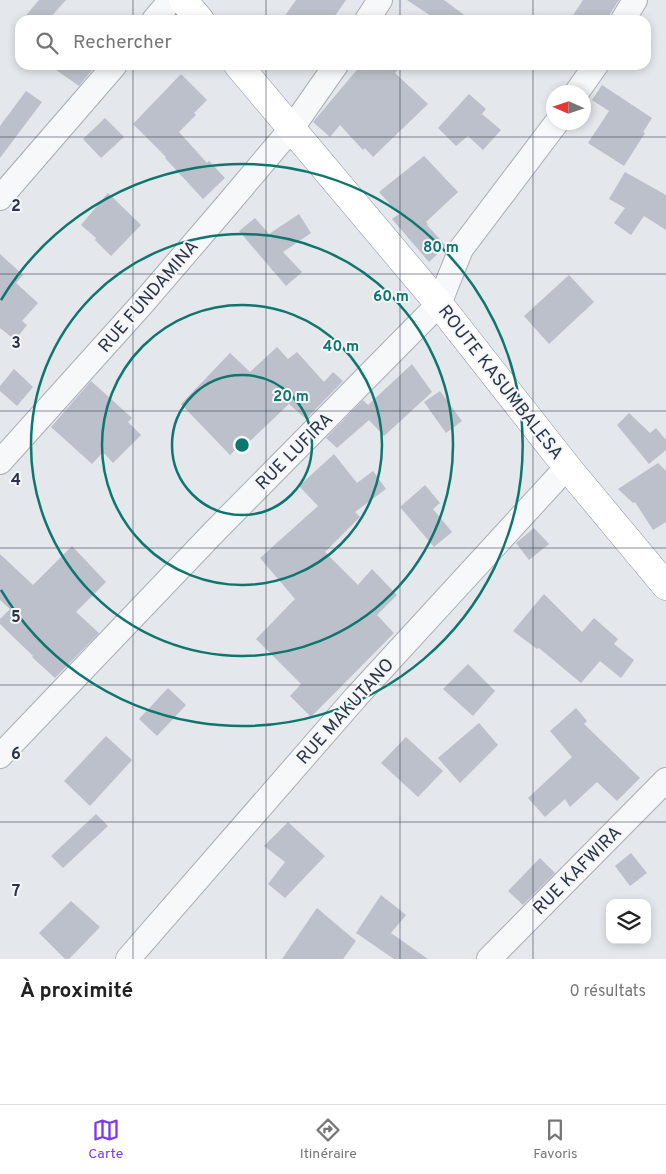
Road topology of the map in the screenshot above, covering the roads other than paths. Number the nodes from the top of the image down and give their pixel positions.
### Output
1 (171, 0) edge
2 (183, 0) edge
3 (380, 0) edge
4 (635, 0) edge
5 (158, 15) edge
6 (196, 15) edge
7 (370, 15) edge
8 (626, 15) edge
9 (111, 70) edge
10 (242, 70) edge
11 (333, 70) edge
12 (592, 70) edge
13 (582, 85) edge
14 (292, 128) junction
15 (551, 130) edge
16 (0, 198) edge
17 (439, 304) junction
18 (0, 462) edge
19 (567, 467) junction
20 (666, 586) edge
21 (0, 756) edge
22 (666, 780) edge
23 (128, 959) edge
24 (489, 959) edge

1 - 5 street
2 - 6 highway
3 - 7 street
4 - 8 street
9 - 16 street
10 - 14 highway, ROUTE KASUMBALESA
11 - 14 street
12 - 13 street
14 - 17 highway, ROUTE KASUMBALESA
14 - 18 street, RUE FUNDAMINA
15 - 17 street, RUE LUFIRA
17 - 19 highway, ROUTE KASUMBALESA
17 - 21 street, RUE LUFIRA
19 - 20 highway, ROUTE KASUMBALESA
19 - 23 street, RUE MAKUTANO
22 - 24 street, RUE KAFWIRA

